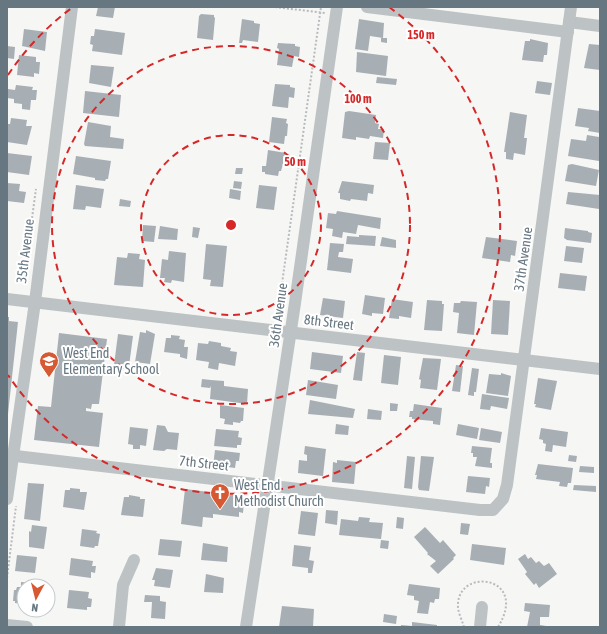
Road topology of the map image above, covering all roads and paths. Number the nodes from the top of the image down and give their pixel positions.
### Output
1 (72, 7) edge
2 (275, 7) edge
3 (322, 7) edge
4 (367, 7) edge
5 (571, 7) edge
6 (336, 11) edge
7 (320, 13) junction
8 (600, 26) edge
9 (568, 27) junction
10 (7, 299) edge
11 (35, 302) junction
12 (276, 330) junction
13 (291, 332) junction
14 (524, 360) junction
15 (600, 369) edge
16 (10, 455) edge
17 (268, 485) junction
18 (12, 499) edge
19 (493, 510) joint
20 (134, 560) dead end
21 (7, 578) edge
22 (482, 607) dead end
23 (7, 624) edge
24 (27, 627) edge
25 (119, 627) edge
26 (246, 627) edge
27 (480, 627) edge

1 - 11 street, 35th Avenue
2 - 7 path
3 - 7 path
4 - 9 street
5 - 9 street, 37th Avenue
6 - 7 path
6 - 13 street, 36th Avenue
7 - 12 path
8 - 9 street
9 - 14 street, 37th Avenue
10 - 11 street, 8th Street
11 - 12 street, 8th Street
11 - 16 street, 35th Avenue
12 - 13 street, 8th Street
13 - 14 street, 8th Street
13 - 17 street, 36th Avenue
14 - 15 street, 8th Street
14 - 19 street, 37th Avenue
16 - 17 street, 7th Street
16 - 18 street, 35th Avenue
17 - 19 street, 7th Street
17 - 26 street, 36th Avenue
18 - 21 path
20 - 25 street
22 - 27 street
23 - 24 street

